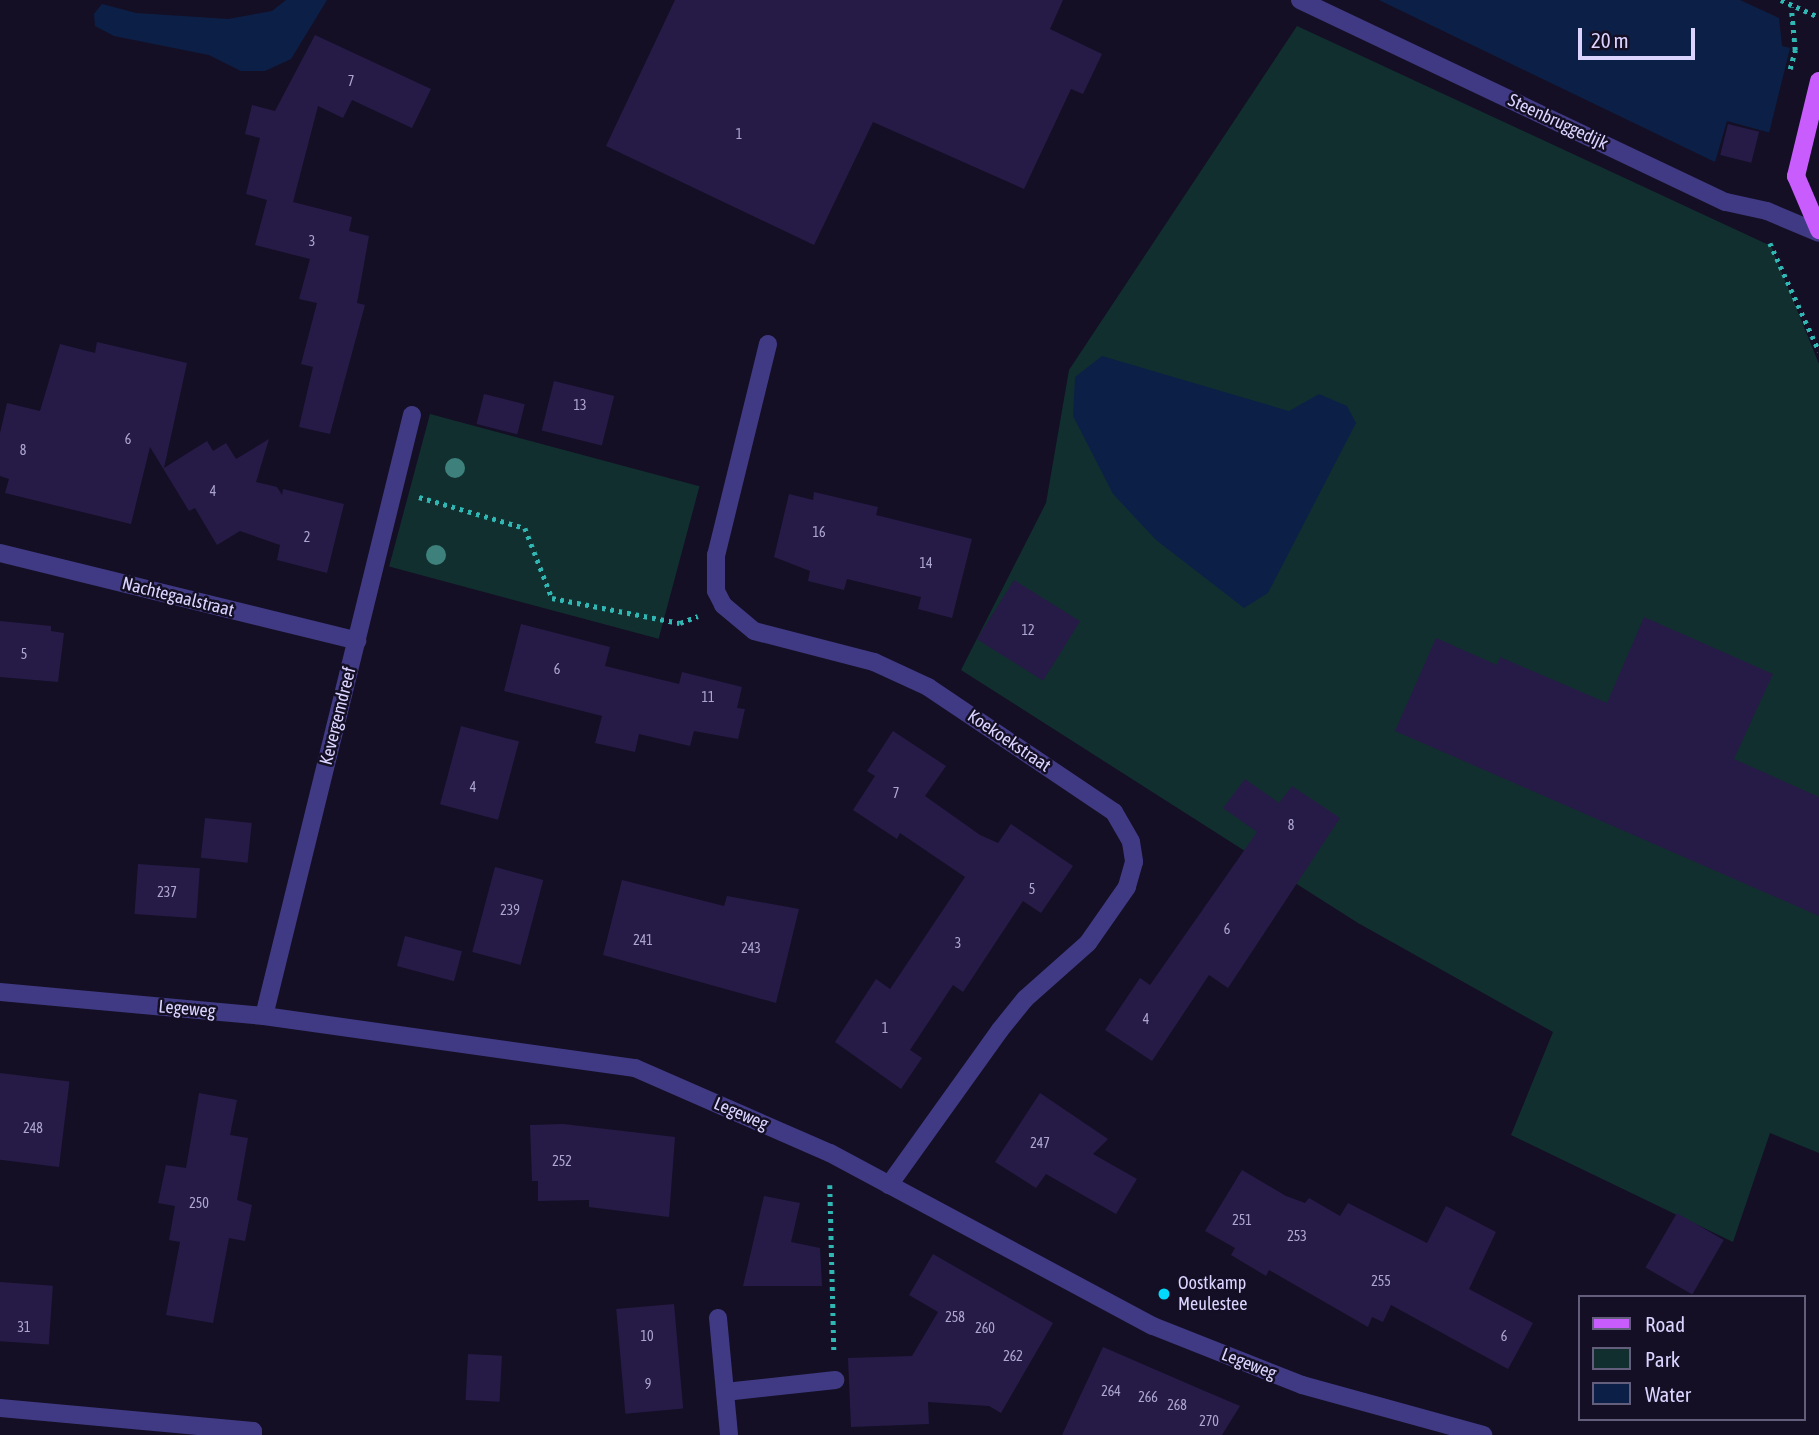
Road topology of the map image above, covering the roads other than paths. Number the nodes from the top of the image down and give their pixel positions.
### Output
1 (1300, 0) edge
2 (1819, 80) edge
3 (1819, 231) edge
4 (768, 344) dead end
5 (412, 415) dead end
6 (0, 553) edge
7 (357, 641) junction
8 (0, 992) edge
9 (264, 1016) junction
10 (890, 1185) junction
11 (718, 1318) dead end
12 (835, 1380) road end
13 (725, 1392) junction
14 (0, 1408) edge
15 (253, 1435) edge
16 (729, 1435) edge
17 (1483, 1435) edge

1 - 3 street, Steenbruggedijk
2 - 3 main road
4 - 10 street, Koekoekstraat
5 - 7 street, Kevergemdreef
6 - 7 street, Nachtegaalstraat
7 - 9 street, Kevergemdreef
8 - 9 street, Legeweg
9 - 10 street, Legeweg
10 - 17 street, Legeweg
11 - 13 street
12 - 13 street
13 - 16 street
14 - 15 street

